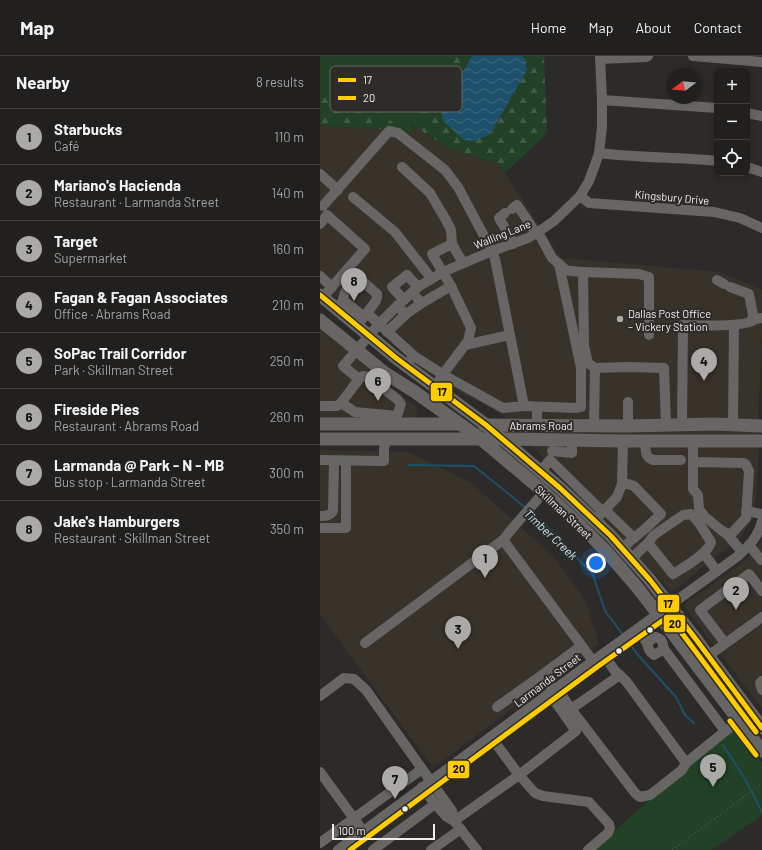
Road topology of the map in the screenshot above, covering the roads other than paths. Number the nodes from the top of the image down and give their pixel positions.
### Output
1 (648, 56) edge
2 (693, 56) edge
3 (600, 57) edge
4 (751, 58) edge
5 (762, 62) edge
6 (602, 100) junction
7 (714, 108) edge
8 (750, 114) edge
9 (762, 116) edge
10 (599, 153) junction
11 (714, 161) edge
12 (402, 167) dead end
13 (750, 168) edge
14 (762, 172) edge
15 (320, 174) edge
16 (338, 190) junction
17 (580, 196) junction
18 (353, 197) dead end
19 (323, 210) edge
20 (320, 224) edge
21 (762, 228) edge
22 (537, 233) junction
23 (452, 244) junction
24 (513, 244) junction
25 (492, 251) junction
26 (463, 263) junction
27 (559, 264) junction
28 (443, 272) junction
29 (583, 272) junction
30 (320, 276) edge
31 (431, 278) junction
32 (723, 283) dead end
33 (451, 286) junction
34 (332, 287) junction
35 (415, 289) junction
36 (321, 296) edge
37 (400, 303) junction
38 (422, 303) junction
39 (340, 305) junction
40 (406, 314) junction
41 (363, 319) junction
42 (320, 320) edge
43 (759, 321) edge
44 (379, 324) junction
45 (734, 325) junction
46 (387, 332) junction
47 (510, 335) junction
48 (649, 335) dead end
49 (369, 336) junction
50 (396, 340) junction
51 (465, 345) junction
52 (356, 350) junction
53 (388, 351) junction
54 (410, 361) junction
55 (594, 368) junction
56 (442, 374) junction
57 (381, 378) junction
58 (359, 379) junction
59 (434, 386) junction
60 (411, 389) junction
61 (397, 399) junction
62 (628, 402) dead end
63 (341, 403) junction
64 (320, 406) edge
65 (524, 406) junction
66 (537, 407) junction
67 (577, 408) junction
68 (384, 414) junction
69 (320, 424) edge
70 (419, 424) junction
71 (460, 424) junction
72 (486, 425) junction
73 (538, 425) junction
74 (576, 425) junction
75 (594, 425) junction
76 (666, 425) junction
77 (682, 425) junction
78 (732, 425) junction
79 (628, 426) junction
80 (762, 426) edge
81 (320, 439) edge
82 (386, 439) junction
83 (481, 439) junction
84 (504, 439) junction
85 (762, 440) edge
86 (626, 441) junction
87 (645, 441) junction
88 (693, 441) junction
89 (552, 450) junction
90 (320, 460) edge
91 (334, 460) junction
92 (681, 460) dead end
93 (346, 461) junction
94 (693, 462) junction
95 (540, 471) junction
96 (571, 480) junction
97 (622, 484) junction
98 (562, 490) junction
99 (541, 496) junction
100 (580, 498) junction
101 (746, 511) junction
102 (601, 514) junction
103 (661, 514) junction
104 (762, 514) edge
105 (320, 516) edge
106 (762, 521) edge
107 (670, 524) junction
108 (320, 528) edge
109 (727, 534) junction
110 (634, 538) junction
111 (504, 540) junction
112 (648, 543) junction
113 (622, 548) junction
114 (745, 549) junction
115 (704, 554) junction
116 (632, 558) junction
117 (762, 560) edge
118 (717, 571) junction
119 (762, 591) edge
120 (670, 606) junction
121 (658, 614) junction
122 (762, 617) edge
123 (638, 628) junction
124 (365, 643) dead end
125 (725, 644) junction
126 (581, 646) junction
127 (607, 651) junction
128 (708, 656) junction
129 (593, 661) junction
130 (542, 675) junction
131 (620, 675) junction
132 (762, 681) edge
133 (553, 690) junction
134 (762, 690) edge
135 (320, 696) edge
136 (497, 708) dead end
137 (571, 710) junction
138 (739, 720) junction
139 (761, 724) edge
140 (725, 731) junction
141 (491, 737) junction
142 (762, 751) edge
143 (686, 763) junction
144 (422, 768) junction
145 (320, 772) edge
146 (519, 775) junction
147 (426, 784) junction
148 (435, 804) junction
149 (354, 819) junction
150 (458, 825) junction
151 (363, 831) junction
152 (320, 843) edge
153 (341, 849) edge
154 (373, 850) edge
155 (431, 850) edge
156 (477, 850) edge
157 (588, 850) edge

1 - 3 street
2 - 4 street
3 - 6 street, Walling Lane
4 - 5 street
6 - 7 street
6 - 10 street, Walling Lane
8 - 9 street
10 - 11 street
10 - 17 street, Walling Lane
12 - 23 street
13 - 14 street
15 - 16 street
16 - 19 street
16 - 25 street
17 - 21 street, Kingsbury Drive
17 - 22 street, Walling Lane
18 - 31 street
19 - 20 street
19 - 34 street
22 - 24 street, Walling Lane
22 - 24 street
22 - 27 street
23 - 26 street
23 - 28 street
24 - 25 street, Walling Lane
25 - 26 street, Walling Lane
25 - 47 street
26 - 28 street, Walling Lane
27 - 29 street
27 - 67 street
28 - 31 street, Walling Lane
28 - 33 street
29 - 48 street
29 - 55 street
30 - 34 street
31 - 35 street, Walling Lane
32 - 43 street
33 - 38 street
33 - 51 street
34 - 36 street
35 - 37 street, Walling Lane
35 - 37 street
35 - 38 street
36 - 39 main road, Skillman Street
37 - 40 street
37 - 44 street, Walling Lane
38 - 40 street
39 - 41 main road, Skillman Street
39 - 41 street
40 - 46 street
41 - 44 street
41 - 49 main road, Skillman Street
42 - 52 main road, Skillman Street
43 - 45 street
44 - 46 street
44 - 49 street, Walling Lane
45 - 77 street
45 - 78 street
46 - 50 street
47 - 51 street
47 - 65 street
49 - 52 street, Walling Lane
49 - 53 main road, Skillman Street
50 - 53 street
50 - 54 street
51 - 56 street
52 - 57 main road, Skillman Street
52 - 58 street, Walling Lane
53 - 54 main road, Skillman Street
54 - 56 street
54 - 59 main road, Skillman Street
55 - 75 street
55 - 76 street
56 - 59 street
56 - 65 street
57 - 58 street
57 - 60 main road, Skillman Street
57 - 61 street
58 - 63 street
59 - 72 main road, Skillman Street
60 - 61 street
60 - 70 main road
60 - 71 main road, Skillman Street
61 - 68 street
62 - 79 street
63 - 64 street
63 - 68 street
65 - 66 street
66 - 67 street
66 - 73 street
67 - 74 street
68 - 69 main road, Abrams Road
68 - 70 main road, Abrams Road
70 - 71 main road, Abrams Road
71 - 72 main road, Abrams Road
71 - 83 main road, Skillman Street
72 - 73 main road, Abrams Road
72 - 84 main road, Skillman Street
73 - 74 main road, Abrams Road
74 - 75 main road, Abrams Road
75 - 79 main road, Abrams Road
76 - 77 main road, Abrams Road
76 - 79 main road, Abrams Road
77 - 78 main road, Abrams Road
78 - 80 main road, Abrams Road
79 - 86 main road
81 - 82 main road, Abrams Road
82 - 83 main road, Abrams Road
82 - 93 street
83 - 84 main road, Abrams Road
83 - 99 main road, Skillman Street
84 - 89 main road, Abrams Road
84 - 95 main road, Skillman Street
85 - 88 main road, Abrams Road
86 - 87 main road, Abrams Road
86 - 89 main road, Abrams Road
86 - 97 street
87 - 88 main road, Abrams Road
87 - 92 street
88 - 94 street
89 - 95 street
89 - 96 street
90 - 91 street
91 - 93 street
91 - 105 street
93 - 108 street
94 - 101 street
94 - 109 street
95 - 98 main road, Skillman Street
96 - 98 street
96 - 100 street
97 - 102 street
97 - 103 street
98 - 100 main road, Skillman Street
99 - 111 street
99 - 121 main road, Skillman Street
100 - 102 main road, Skillman Street
101 - 104 street
101 - 109 street
102 - 110 street
102 - 113 main road, Skillman Street
103 - 107 street
103 - 110 street
106 - 114 street, Larmanda Street
107 - 112 street
107 - 115 street
109 - 114 street
110 - 113 street
111 - 124 street
111 - 126 street
112 - 115 street
112 - 116 street
113 - 116 main road, Skillman Street
114 - 117 street
114 - 118 street, Larmanda Street
115 - 118 street
116 - 120 main road, Skillman Street
118 - 120 street, Larmanda Street
119 - 125 street
120 - 121 street, Larmanda Street
120 - 128 main road, Skillman Street
121 - 123 street, Larmanda Street
121 - 138 main road, Skillman Street
122 - 125 street
123 - 127 street, Larmanda Street
123 - 140 street
125 - 128 street
126 - 129 street
126 - 130 street
127 - 129 street, Larmanda Street
127 - 131 street
128 - 139 main road, Skillman Street
129 - 133 street, Larmanda Street
130 - 133 street
130 - 136 street
131 - 137 street
131 - 143 street
132 - 134 street
133 - 137 street
133 - 141 street, Larmanda Street
133 - 146 street
135 - 144 street
137 - 143 street
138 - 140 street
138 - 142 main road, Skillman Street
140 - 143 street
141 - 146 street
141 - 147 street, Larmanda Street
144 - 147 street
144 - 149 street
145 - 149 street
146 - 150 street
146 - 157 street
147 - 148 street
147 - 150 street
147 - 151 street, Larmanda Street
148 - 150 street
148 - 154 street
149 - 151 street
149 - 152 street
150 - 155 street
150 - 156 street
151 - 153 street, Larmanda Street

